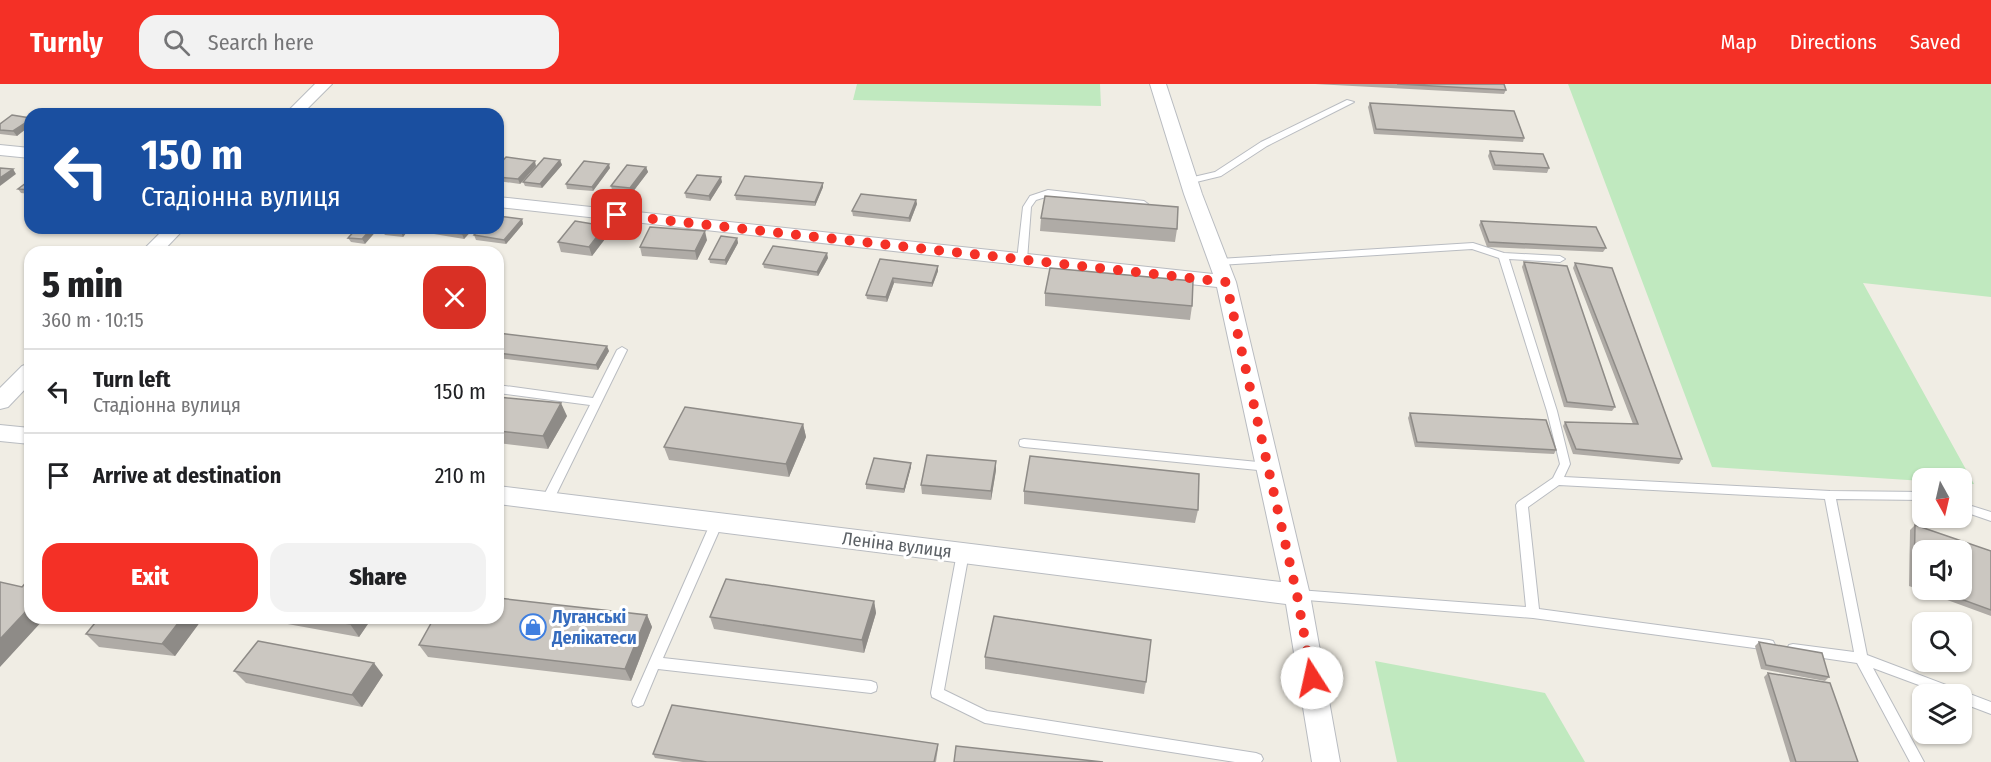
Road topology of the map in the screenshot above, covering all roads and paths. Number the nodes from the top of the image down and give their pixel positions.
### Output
1 (324, 84) edge
2 (1158, 84) edge
3 (1350, 102) dead end
4 (299, 108) edge
5 (0, 150) edge
6 (24, 152) edge
7 (1188, 181) junction
8 (504, 203) edge
9 (1144, 204) edge
10 (170, 234) edge
11 (158, 246) edge
12 (1503, 256) junction
13 (1560, 259) dead end
14 (1022, 260) junction
15 (1223, 272) junction
16 (622, 350) dead end
17 (24, 377) edge
18 (504, 390) edge
19 (0, 401) edge
20 (596, 402) junction
21 (0, 433) edge
22 (24, 435) edge
23 (1024, 443) dead end
24 (1268, 467) junction
25 (1557, 481) junction
26 (1830, 495) junction
27 (504, 496) edge
28 (1912, 496) edge
29 (546, 501) junction
30 (1972, 510) edge
31 (1991, 517) edge
32 (717, 522) junction
33 (963, 553) junction
34 (1297, 595) junction
35 (1533, 613) junction
36 (1861, 658) junction
37 (655, 663) junction
38 (1930, 684) edge
39 (871, 687) dead end
40 (1972, 700) edge
41 (638, 701) dead end
42 (1991, 708) edge
43 (1256, 759) dead end
44 (1326, 762) edge
45 (1917, 762) edge

1 - 4 street
2 - 7 street
3 - 7 lane
5 - 6 street
7 - 15 street
8 - 14 street
9 - 14 lane
10 - 11 street
12 - 13 lane
12 - 15 lane
12 - 25 lane
14 - 15 street
15 - 24 street
16 - 20 lane
17 - 19 street
18 - 20 lane
20 - 29 lane
21 - 22 street
23 - 24 lane
24 - 34 street
25 - 26 lane
25 - 35 lane
26 - 28 lane
26 - 36 lane
27 - 29 street, Леніна вулиця
29 - 32 street, Леніна вулиця
30 - 31 lane
32 - 33 street, Леніна вулиця
32 - 37 lane
33 - 34 street, Леніна вулиця
33 - 43 lane
34 - 35 lane
34 - 44 street
35 - 36 lane
36 - 38 lane
36 - 45 lane
37 - 39 lane
37 - 41 lane
40 - 42 lane

